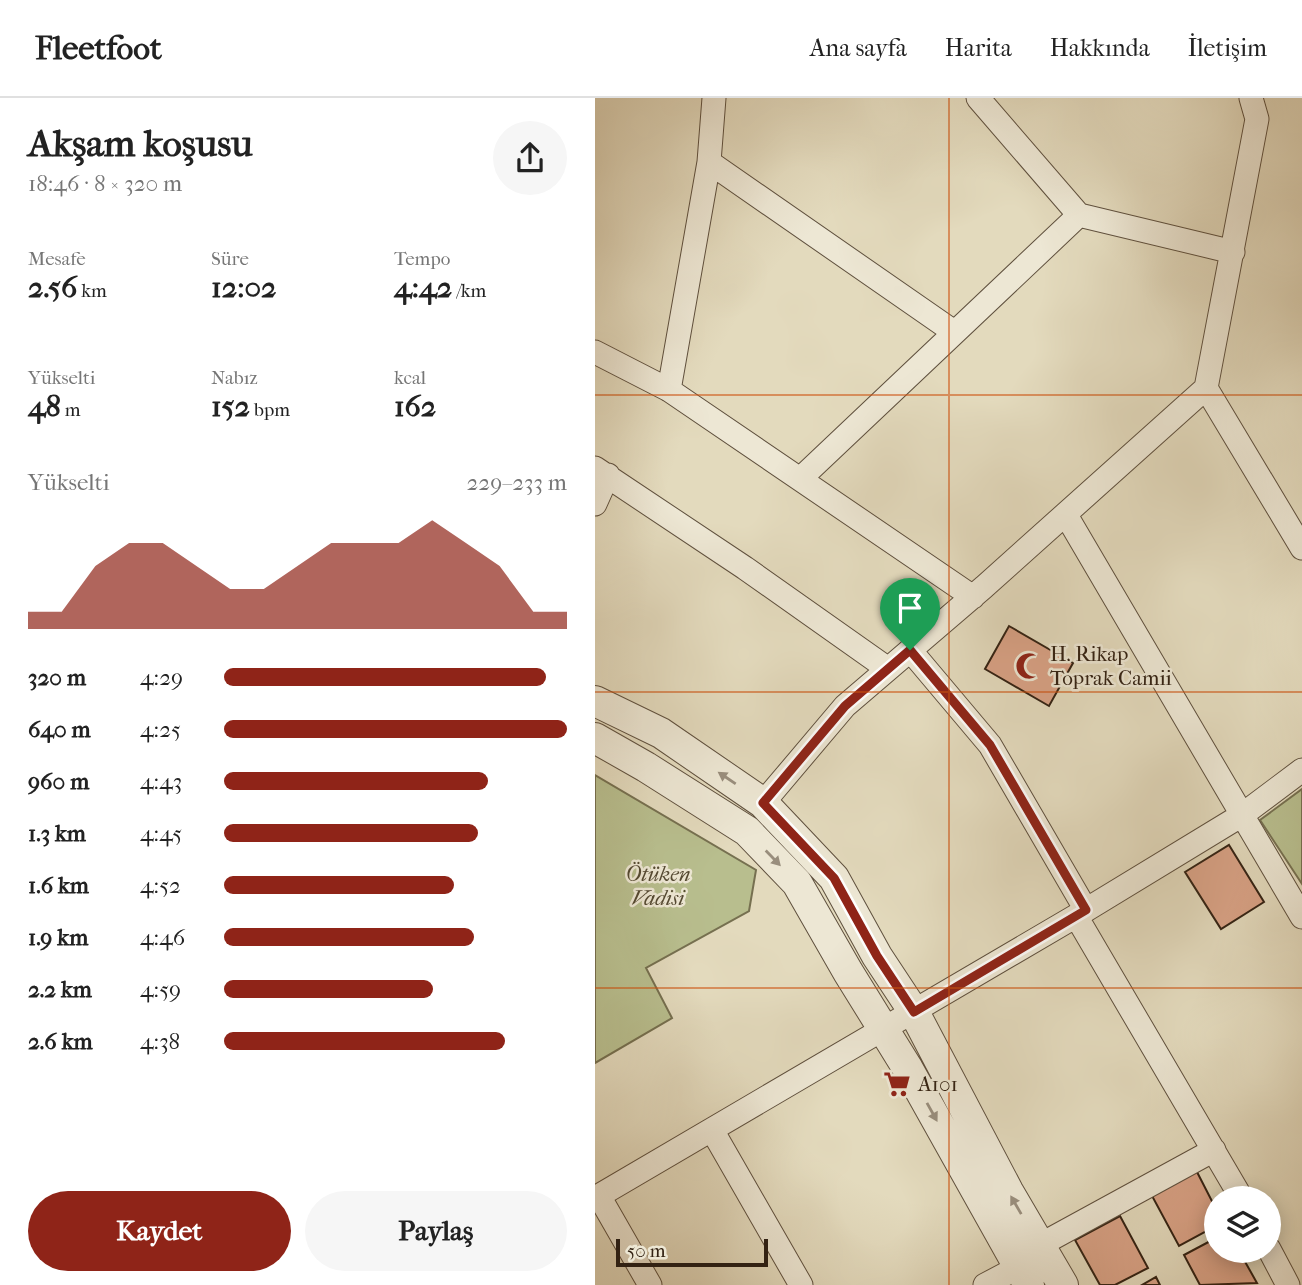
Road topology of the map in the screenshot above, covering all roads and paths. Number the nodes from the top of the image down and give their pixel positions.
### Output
1 (714, 98) edge
2 (978, 98) edge
3 (1251, 98) edge
4 (709, 162) junction
5 (1079, 215) junction
6 (1233, 252) junction
7 (954, 332) junction
8 (595, 352) edge
9 (1206, 388) junction
10 (669, 390) junction
11 (602, 472) edge
12 (800, 479) junction
13 (595, 504) edge
14 (1066, 515) junction
15 (1302, 548) edge
16 (973, 597) junction
17 (910, 650) junction
18 (888, 669) junction
19 (595, 701) edge
20 (595, 738) edge
21 (1302, 770) edge
22 (763, 803) junction
23 (1242, 815) junction
24 (1081, 913) junction
25 (1302, 917) edge
26 (914, 1012) junction
27 (884, 1031) junction
28 (712, 1130) junction
29 (1214, 1150) junction
30 (1235, 1186) edge
31 (597, 1197) edge
32 (1040, 1245) junction
33 (1276, 1263) edge
34 (1024, 1276) edge
35 (650, 1285) edge
36 (801, 1285) edge
37 (985, 1285) edge
38 (1063, 1285) edge
39 (1288, 1285) edge

1 - 4 street
2 - 5 street
3 - 6 street
4 - 7 street
4 - 10 street
5 - 6 street
5 - 7 street
6 - 9 street
7 - 12 street
8 - 10 street
9 - 14 street
9 - 15 street
10 - 12 street
11 - 13 street
11 - 18 street
12 - 16 street
14 - 16 street
14 - 23 street
16 - 17 street
17 - 18 street
17 - 24 street
18 - 22 street
22 -> 19 street
20 -> 27 street
21 - 23 street
22 - 26 street
23 - 24 street
23 - 25 street
24 - 26 street
24 - 29 street
26 - 27 street
32 -> 26 street
27 - 28 street
27 -> 34 street
28 - 31 street
28 - 36 street
29 - 30 street
29 - 32 street
31 - 35 street
32 - 38 street
33 - 39 street
34 - 37 street

